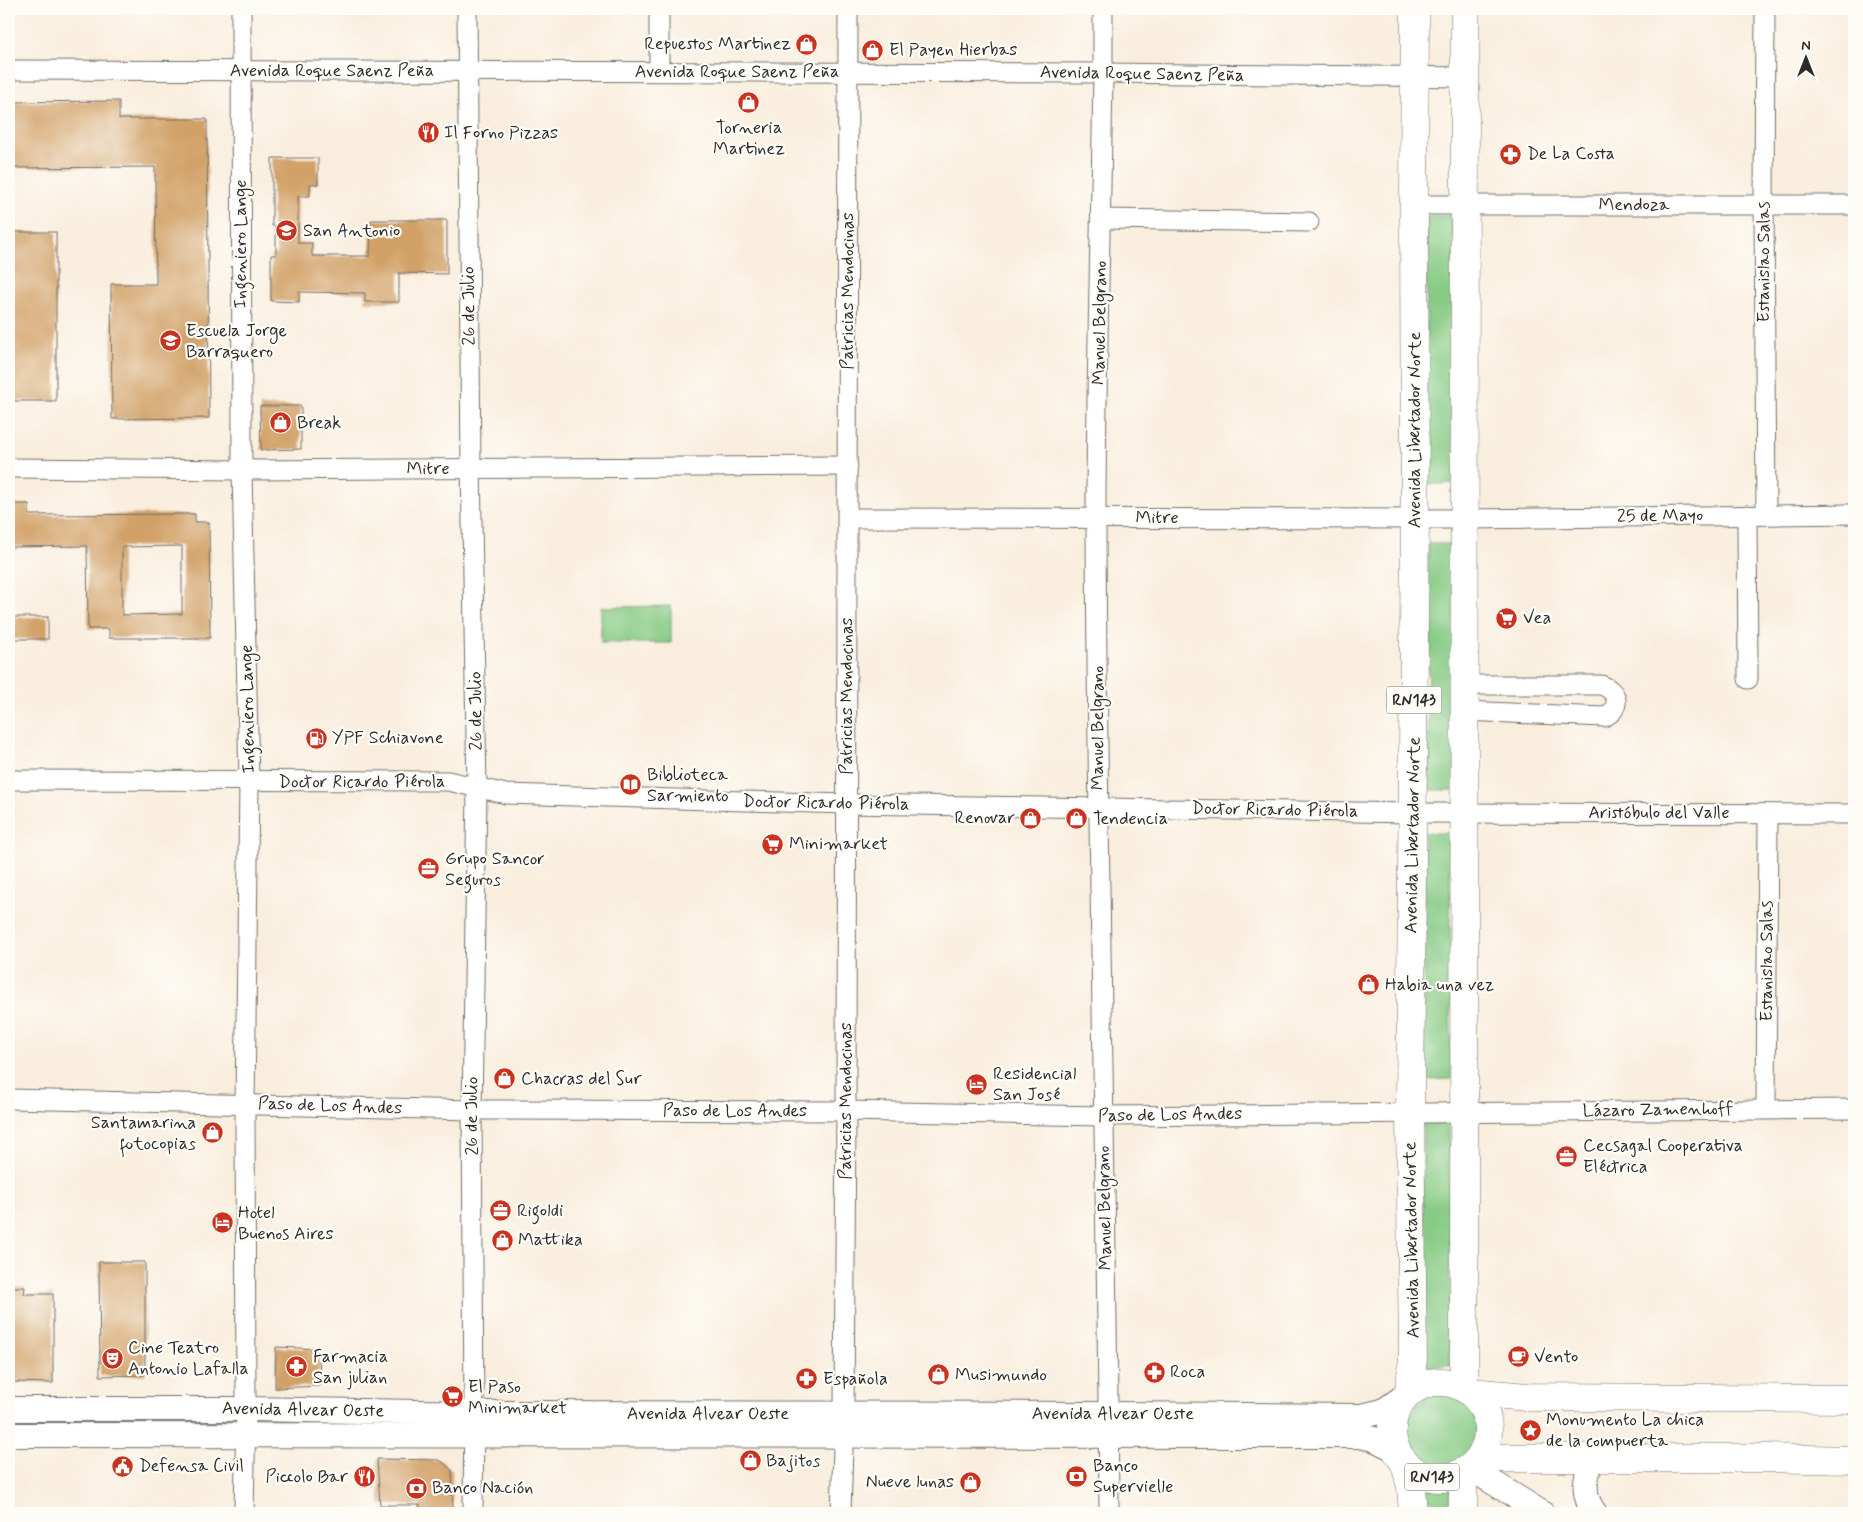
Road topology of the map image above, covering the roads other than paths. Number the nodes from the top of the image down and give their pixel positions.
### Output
1 (240, 9) edge
2 (468, 9) edge
3 (659, 9) edge
4 (848, 9) edge
5 (1103, 9) edge
6 (1415, 9) edge
7 (1465, 9) edge
8 (1765, 9) edge
9 (9, 70) edge
10 (240, 71) junction
11 (467, 71) junction
12 (659, 71) junction
13 (848, 72) junction
14 (1103, 73) junction
15 (1414, 77) junction
16 (1466, 77) junction
17 (1764, 204) junction
18 (1854, 204) edge
19 (1414, 205) junction
20 (1465, 206) junction
21 (1101, 219) junction
22 (1309, 222) dead end
23 (848, 466) junction
24 (9, 468) edge
25 (471, 468) junction
26 (242, 470) junction
27 (1854, 514) edge
28 (1747, 515) junction
29 (1766, 515) junction
30 (848, 518) junction
31 (1096, 518) junction
32 (1415, 518) junction
33 (1466, 519) junction
34 (1748, 679) dead end
35 (1465, 685) junction
36 (1465, 711) junction
37 (9, 780) edge
38 (250, 782) junction
39 (477, 789) junction
40 (846, 804) junction
41 (1098, 807) junction
42 (1464, 812) junction
43 (1414, 813) junction
44 (1768, 814) junction
45 (1854, 814) edge
46 (9, 1099) edge
47 (245, 1104) junction
48 (1766, 1109) junction
49 (1854, 1109) edge
50 (472, 1110) junction
51 (846, 1111) junction
52 (1410, 1112) junction
53 (1462, 1112) junction
54 (1104, 1116) junction
55 (1467, 1390) junction
56 (1406, 1395) junction
57 (1854, 1398) edge
58 (9, 1409) edge
59 (246, 1409) junction
60 (474, 1424) junction
61 (843, 1425) junction
62 (1108, 1425) junction
63 (245, 1434) junction
64 (9, 1435) edge
65 (1401, 1456) junction
66 (1592, 1458) junction
67 (1854, 1460) edge
68 (1471, 1466) junction
69 (244, 1513) edge
70 (473, 1513) edge
71 (841, 1513) edge
72 (1109, 1513) edge
73 (1413, 1513) edge
74 (1463, 1513) edge
75 (1542, 1513) edge
76 (1595, 1513) edge

1 - 10 street, Ingeniero Lange
2 - 11 street, 26 de Julio
3 - 12 street
4 - 13 street, Patricias Mendocinas
5 - 14 street, Manuel Belgrano
6 - 15 highway, Avenida Libertador Norte / RN143
7 - 16 highway, RN143
8 - 17 street, Estanislao Salas
9 - 10 street, Avenida Roque Saenz Peña
10 - 11 street, Avenida Roque Saenz Peña
10 - 26 street, Ingeniero Lange
11 - 12 street, Avenida Roque Saenz Peña
11 - 25 street, 26 de Julio
12 - 13 street, Avenida Roque Saenz Peña
13 - 14 street, Avenida Roque Saenz Peña
13 - 23 street, Patricias Mendocinas
14 - 15 street, Avenida Roque Saenz Peña
14 - 21 street, Manuel Belgrano
15 - 16 street, Avenida Roque Saenz Peña
15 - 19 highway, Avenida Libertador Norte / RN143
16 - 20 highway, RN143
17 - 18 street, Mendoza
17 - 20 street, Mendoza
17 - 29 street, Estanislao Salas
19 - 20 street, Mendoza
19 - 32 highway, Avenida Libertador Norte / RN143
20 - 33 highway, RN143
21 - 22 street
21 - 31 street, Manuel Belgrano
23 - 25 street, Mitre
23 - 30 street, Patricias Mendocinas
24 - 26 street, Mitre
25 - 26 street, Mitre
25 - 39 street, 26 de Julio
26 - 38 street, Ingeniero Lange
27 - 29 street, 25 de Mayo
28 - 29 street, 25 de Mayo
28 - 33 street, 25 de Mayo
28 - 34 street
30 - 31 street, Mitre
30 - 40 street, Patricias Mendocinas
31 - 32 street, Mitre
31 - 41 street, Manuel Belgrano
32 - 33 street, Mitre
32 - 43 highway, Avenida Libertador Norte / RN143
33 - 35 highway, RN143
35 - 36 highway, RN143
35 - 36 street
36 - 42 highway, RN143
37 - 38 street, Doctor Ricardo Piérola
38 - 39 street, Doctor Ricardo Piérola
38 - 47 street, Ingeniero Lange
39 - 40 street, Doctor Ricardo Piérola
39 - 50 street, 26 de Julio
40 - 41 street, Doctor Ricardo Piérola
40 - 51 street, Patricias Mendocinas
41 - 43 street, Doctor Ricardo Piérola
41 - 54 street, Manuel Belgrano
42 - 43 street, Doctor Ricardo Piérola
42 - 44 street, Aristóbulo del Valle
42 - 53 highway, RN143
43 - 52 highway, Avenida Libertador Norte / RN143
44 - 45 street, Aristóbulo del Valle
44 - 48 street, Estanislao Salas
46 - 47 street, Paso de Los Andes
47 - 50 street, Paso de Los Andes
47 - 59 street, Ingeniero Lange
48 - 49 street, Lázaro Zamenhoff
48 - 53 street, Lázaro Zamenhoff
50 - 51 street, Paso de Los Andes
50 - 60 street, 26 de Julio
51 - 54 street, Paso de Los Andes
51 - 61 street, Patricias Mendocinas
52 - 53 street, Paso de Los Andes
52 - 54 street, Paso de Los Andes
52 - 56 highway, Avenida Libertador Norte / RN143
53 - 55 highway, RN143
54 - 62 street, Manuel Belgrano
55 - 56 highway
55 - 57 highway
55 - 68 highway, RN143
56 - 62 main road, Avenida Alvear Oeste
56 - 65 highway, RN143
58 - 59 main road, Avenida Alvear Oeste
59 - 60 main road, Avenida Alvear Oeste
59 - 63 street, Ingeniero Lange
60 - 61 main road, Avenida Alvear Oeste
60 - 63 main road, Avenida Alvear Oeste
60 - 70 street, 26 de Julio
61 - 62 main road, Avenida Alvear Oeste
61 - 71 street, Patricias Mendocinas
62 - 65 main road, Avenida Alvear Oeste
62 - 72 street, Manuel Belgrano
63 - 64 main road, Avenida Alvear Oeste
63 - 69 street, Ingeniero Lange
65 - 68 highway, RN143
65 - 73 highway, RN143
66 - 67 highway
66 - 68 highway
66 - 76 main road
68 - 74 highway, RN143
68 - 75 main road

